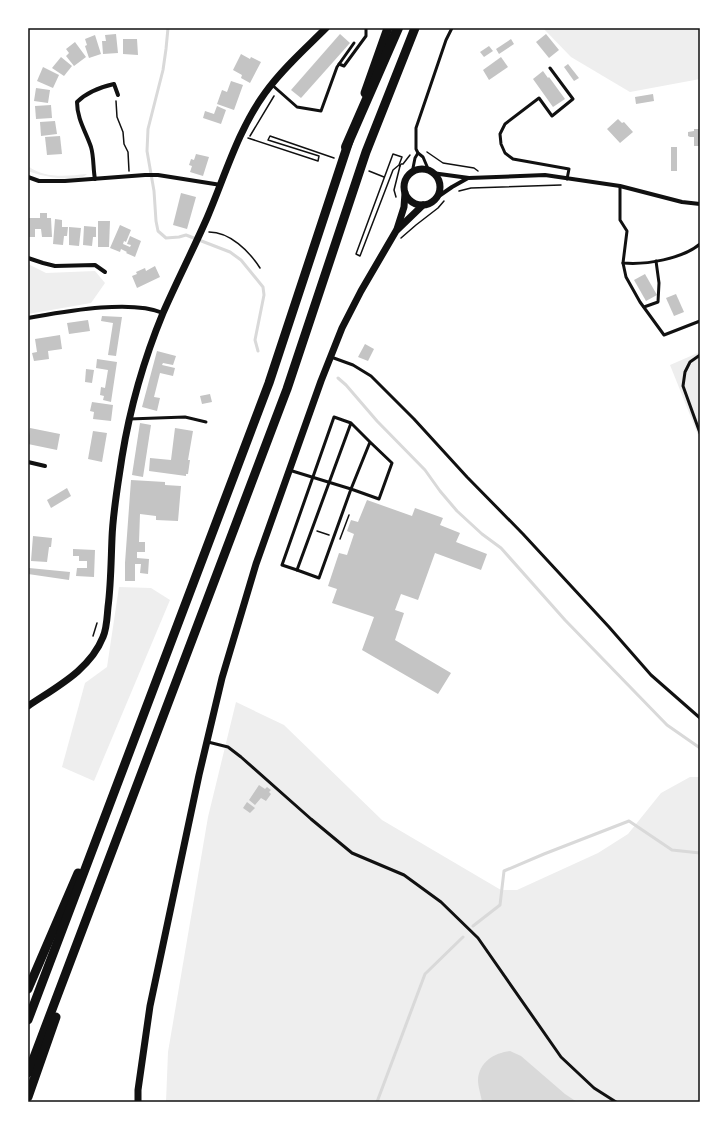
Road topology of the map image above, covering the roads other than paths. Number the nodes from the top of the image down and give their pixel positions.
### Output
1 (326, 28) edge
2 (366, 28) edge
3 (388, 28) edge
4 (398, 28) edge
5 (415, 28) edge
6 (452, 28) edge
7 (354, 42) dead end
8 (339, 64) junction
9 (550, 68) dead end
10 (272, 84) junction
11 (118, 95) road end
12 (346, 147) junction
13 (418, 153) junction
14 (431, 172) junction
15 (412, 173) junction
16 (28, 177) edge
17 (469, 178) junction
18 (95, 179) junction
19 (567, 179) junction
20 (221, 185) junction
21 (620, 186) junction
22 (405, 191) junction
23 (436, 198) junction
24 (700, 204) edge
25 (423, 205) junction
26 (395, 233) junction
27 (700, 244) edge
28 (28, 258) edge
29 (656, 261) junction
30 (624, 263) junction
31 (105, 272) dead end
32 (644, 307) junction
33 (163, 312) junction
34 (28, 318) edge
35 (700, 321) edge
36 (700, 355) edge
37 (331, 357) junction
38 (129, 419) junction
39 (206, 422) dead end
40 (351, 423) junction
41 (700, 433) edge
42 (370, 442) junction
43 (28, 462) edge
44 (45, 466) dead end
45 (289, 470) junction
46 (312, 477) junction
47 (330, 482) junction
48 (351, 489) junction
49 (297, 570) junction
50 (28, 706) edge
51 (700, 718) edge
52 (207, 742) junction
53 (102, 823) junction
54 (121, 828) junction
55 (28, 989) edge
56 (28, 1020) edge
57 (28, 1073) edge
58 (28, 1097) edge
59 (138, 1102) edge
60 (616, 1102) edge

1 - 10 street
2 - 8 lane
3 - 12 highway
4 - 12 highway
5 - 54 highway
6 - 13 lane
7 - 8 lane
8 - 10 lane
9 - 19 lane
10 - 20 street
11 - 18 street
12 - 53 highway
13 - 14 lane
13 - 15 lane
14 - 15 street
14 - 17 street
14 - 23 street
15 - 22 street
16 - 18 street
17 - 19 street
17 - 23 street
18 - 20 street
19 - 21 street
20 - 33 street
21 - 24 street
21 - 30 lane
22 - 25 street
22 - 26 street
23 - 25 street
25 - 26 street
26 - 37 street
27 - 29 lane
28 - 31 street
29 - 30 lane
29 - 32 lane
30 - 32 lane
32 - 35 lane
33 - 34 street
33 - 38 street
36 - 41 lane
37 - 45 street
37 - 51 lane
38 - 39 lane
38 - 50 street
40 - 42 lane
40 - 46 lane
40 - 47 lane
42 - 48 lane
42 - 48 lane
43 - 44 street
45 - 46 lane
45 - 52 street
46 - 47 lane
46 - 49 lane
47 - 48 lane
47 - 49 lane
48 - 49 lane
52 - 59 street
52 - 60 lane
53 - 55 highway
53 - 56 highway
54 - 57 highway
54 - 58 highway

